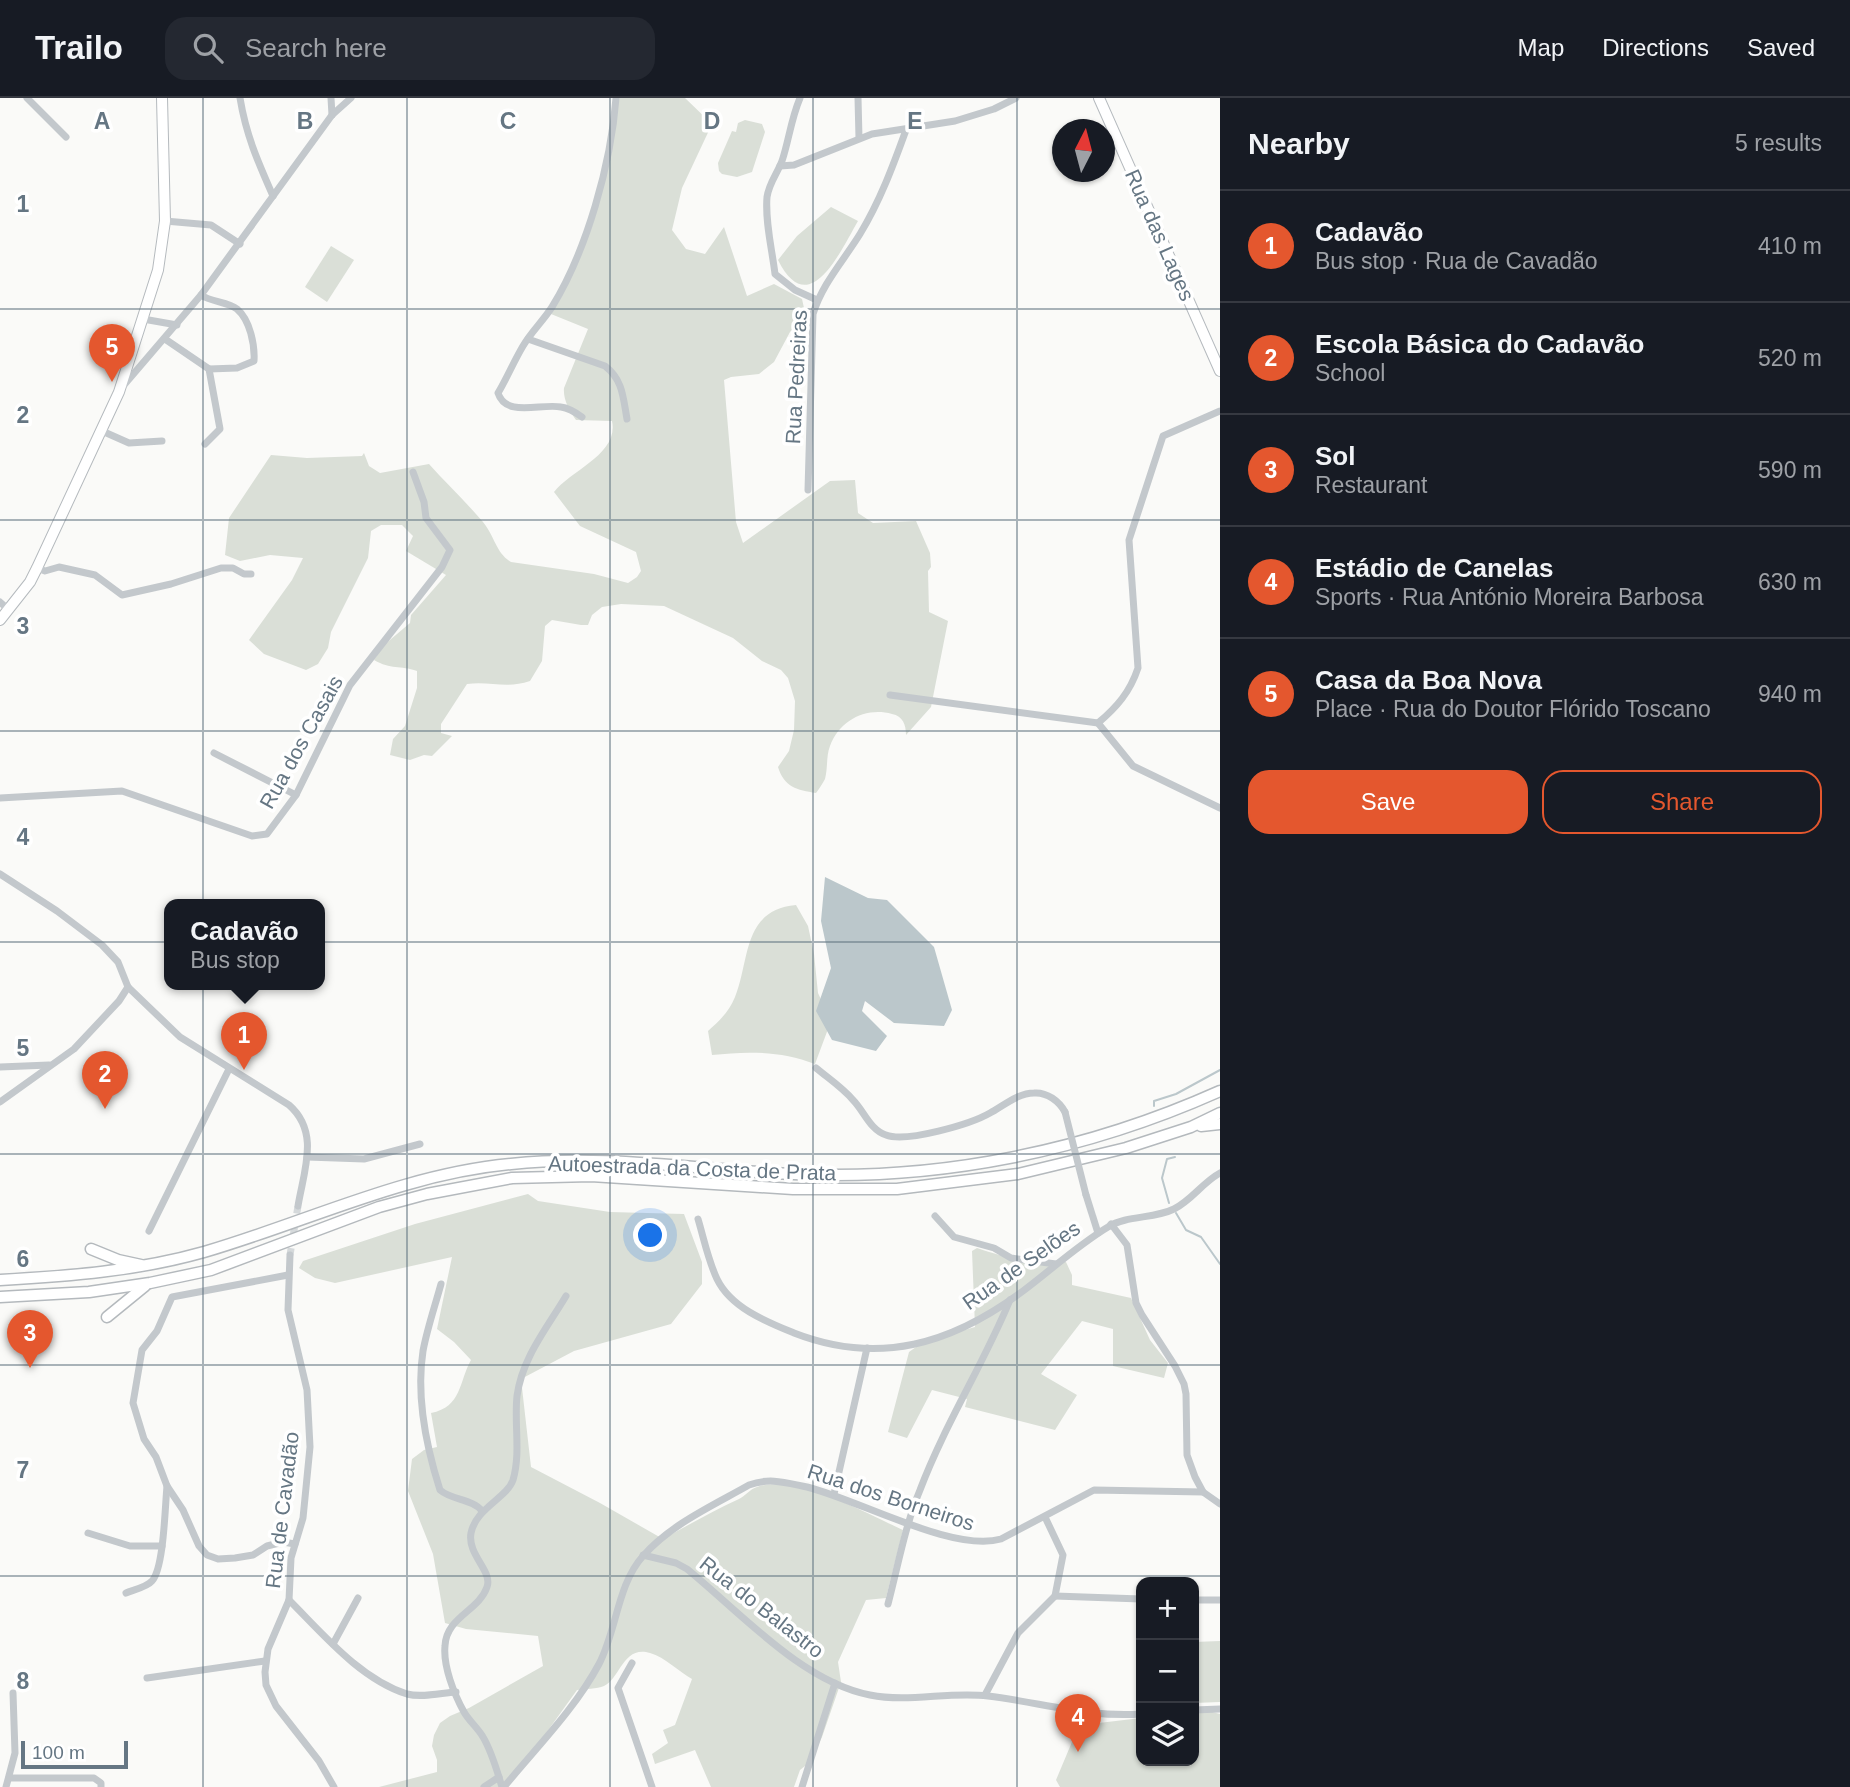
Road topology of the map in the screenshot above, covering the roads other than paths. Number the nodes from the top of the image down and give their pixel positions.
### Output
1 (27, 98) edge
2 (162, 98) edge
3 (240, 98) edge
4 (331, 98) edge
5 (351, 98) edge
6 (616, 98) edge
7 (800, 98) edge
8 (858, 98) edge
9 (1016, 98) edge
10 (1099, 98) edge
11 (332, 115) junction
12 (906, 130) junction
13 (66, 137) dead end
14 (859, 138) junction
15 (780, 166) junction
16 (273, 196) junction
17 (165, 221) junction
18 (240, 244) junction
19 (201, 295) junction
20 (817, 300) junction
21 (143, 319) junction
22 (177, 325) junction
23 (166, 339) junction
24 (528, 339) junction
25 (209, 369) junction
26 (1220, 371) edge
27 (119, 392) junction
28 (1220, 411) edge
29 (582, 417) dead end
30 (627, 419) dead end
31 (102, 430) junction
32 (162, 441) dead end
33 (205, 444) dead end
34 (413, 472) dead end
35 (808, 490) dead end
36 (37, 568) junction
37 (251, 574) dead end
38 (0, 602) edge
39 (9, 610) junction
40 (0, 620) edge
41 (890, 695) dead end
42 (1098, 723) junction
43 (215, 753) dead end
44 (296, 795) junction
45 (0, 798) edge
46 (1220, 808) edge
47 (0, 874) edge
48 (128, 987) junction
49 (49, 1065) junction
50 (0, 1067) edge
51 (816, 1068) dead end
52 (229, 1069) junction
53 (1220, 1091) edge
54 (0, 1102) edge
55 (1220, 1114) edge
56 (1220, 1124) edge
57 (1191, 1127) junction
58 (420, 1144) dead end
59 (307, 1157) junction
60 (1220, 1173) edge
61 (298, 1206) tunnel mouth
62 (935, 1216) dead end
63 (698, 1219) dead end
64 (1111, 1224) junction
65 (149, 1231) dead end
66 (1098, 1233) junction
67 (91, 1250) dead end
68 (290, 1255) tunnel mouth
69 (1056, 1264) junction
70 (147, 1266) junction
71 (288, 1275) junction
72 (0, 1280) edge
73 (150, 1283) junction
74 (441, 1284) dead end
75 (566, 1296) dead end
76 (0, 1297) edge
77 (1010, 1300) junction
78 (107, 1317) dead end
79 (867, 1349) junction
80 (167, 1486) junction
81 (1203, 1492) junction
82 (834, 1494) junction
83 (1220, 1504) edge
84 (482, 1511) junction
85 (1045, 1517) junction
86 (909, 1523) junction
87 (88, 1533) dead end
88 (295, 1544) junction
89 (162, 1546) junction
90 (643, 1555) junction
91 (126, 1592) dead end
92 (1055, 1596) junction
93 (358, 1598) dead end
94 (1136, 1598) edge
95 (289, 1600) junction
96 (1199, 1600) edge
97 (1220, 1601) edge
98 (888, 1604) dead end
99 (333, 1644) junction
100 (265, 1661) junction
101 (632, 1663) dead end
102 (147, 1678) dead end
103 (835, 1683) junction
104 (456, 1692) junction
105 (13, 1693) dead end
106 (985, 1695) junction
107 (1220, 1709) edge
108 (1199, 1710) edge
109 (1136, 1714) edge
110 (9, 1777) junction
111 (499, 1777) junction
112 (6, 1787) edge
113 (101, 1787) edge
114 (334, 1787) edge
115 (484, 1787) edge
116 (503, 1787) edge
117 (652, 1787) edge
118 (802, 1787) edge

1 - 13 street
2 - 17 main road
3 - 16 street
4 - 11 street
5 - 11 street
6 - 24 street
7 - 15 street
8 - 14 street
9 - 12 street
10 - 26 main road, Rua das Lages
11 - 16 street
12 - 14 street
12 - 20 street
14 - 15 street
15 - 20 street, Rua Pedreiras
16 - 18 street
17 - 18 street
17 - 21 main road
18 - 19 street
19 - 22 street
19 - 25 street
20 - 35 street, Rua Pedreiras
21 - 22 street
21 - 27 main road
22 - 23 street
23 - 25 street
23 - 27 street
24 - 29 street
24 - 30 street
25 - 33 street
27 - 31 main road
28 - 42 street
31 - 32 street
31 - 36 main road
34 - 44 street, Rua dos Casais
36 - 37 street
36 - 39 main road
38 - 39 street
39 - 40 main road
41 - 42 street
42 - 46 street
43 - 44 street
44 - 45 street, Rua dos Casais
47 - 48 street
48 - 49 street
48 - 52 street
49 - 50 street
49 - 54 street
51 - 66 street, bridge
52 - 59 street
52 - 65 street
53 - 70 highway, Autoestrada da Costa de Prata
55 - 57 highway, Autoestrada da Costa de Prata
56 - 57 highway
57 - 73 highway, Autoestrada da Costa de Prata
58 - 59 street
59 - 61 street
60 - 64 street
62 - 69 street
63 - 79 street, Rua de Selões
64 - 66 street, Rua de Selões
64 - 81 street
66 - 69 street, Rua de Selões
67 - 70 highway
68 - 71 street, Rua de Cavadão
69 - 77 street, Rua de Selões
70 - 72 highway, Autoestrada da Costa de Prata
71 - 80 street
71 - 88 street, Rua de Cavadão
73 - 76 highway, Autoestrada da Costa de Prata
73 - 78 highway
74 - 84 street
75 - 84 street
77 - 79 street, Rua de Selões
77 - 86 street
79 - 82 street
80 - 88 street
80 - 89 street
81 - 83 street
81 - 85 street, Rua dos Borneiros
82 - 86 street, Rua dos Borneiros
82 - 90 street, Rua dos Borneiros
84 - 104 street
85 - 86 street, Rua dos Borneiros
85 - 92 street
86 - 98 street
87 - 89 street
88 - 95 street, Rua de Cavadão
89 - 91 street
90 - 103 street, Rua do Balastro
90 - 116 street, Rua dos Borneiros
92 - 94 street
92 - 106 street
93 - 99 street
95 - 99 street
95 - 100 street, Rua de Cavadão
96 - 97 street
99 - 104 street
100 - 102 street
100 - 114 street, Rua de Cavadão
101 - 117 street
103 - 106 street, Rua do Balastro
103 - 118 street
104 - 111 street
105 - 110 street
106 - 109 street, Rua do Balastro
107 - 108 street
110 - 112 street
110 - 113 street
111 - 115 street
111 - 116 street

